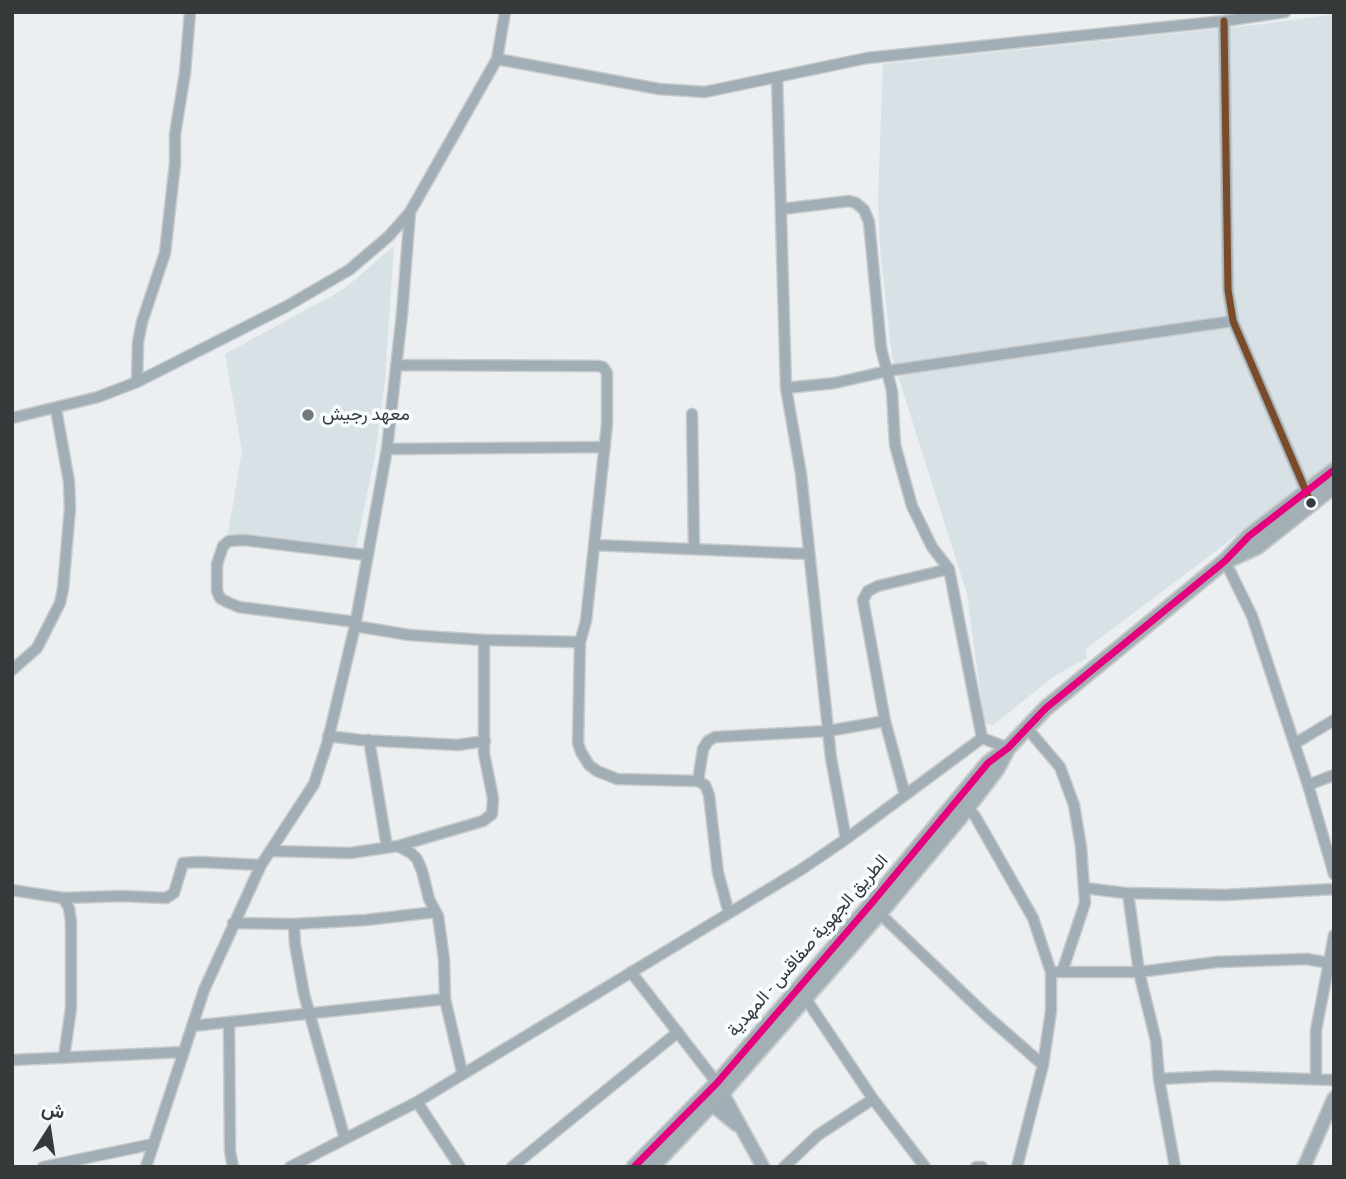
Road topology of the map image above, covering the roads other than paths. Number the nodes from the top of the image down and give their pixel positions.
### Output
1 (190, 12) edge
2 (505, 12) edge
3 (1285, 12) edge
4 (1224, 21) junction
5 (497, 59) junction
6 (777, 78) junction
7 (782, 209) junction
8 (410, 212) junction
9 (1233, 321) junction
10 (396, 365) junction
11 (887, 371) junction
12 (137, 382) junction
13 (786, 388) junction
14 (55, 409) junction
15 (692, 414) dead end
16 (12, 418) edge
17 (605, 447) junction
18 (387, 449) junction
19 (1334, 470) edge
20 (1334, 486) edge
21 (1308, 497) junction
22 (594, 545) junction
23 (694, 548) junction
24 (809, 554) junction
25 (367, 555) junction
26 (1225, 561) junction
27 (950, 569) junction
28 (355, 624) junction
29 (484, 640) junction
30 (580, 642) junction
31 (12, 670) edge
32 (1334, 720) edge
33 (885, 721) junction
34 (1027, 727) junction
35 (828, 731) junction
36 (328, 736) junction
37 (982, 738) junction
38 (369, 740) junction
39 (485, 741) junction
40 (1294, 744) junction
41 (1008, 748) junction
42 (1334, 775) edge
43 (698, 781) junction
44 (1308, 785) junction
45 (905, 795) junction
46 (963, 804) junction
47 (846, 839) junction
48 (398, 846) junction
49 (387, 847) junction
50 (270, 851) junction
51 (261, 866) junction
52 (1334, 874) edge
53 (1085, 888) junction
54 (1334, 889) edge
55 (12, 890) edge
56 (1128, 893) junction
57 (63, 898) junction
58 (875, 909) junction
59 (435, 912) junction
60 (729, 913) junction
61 (233, 923) junction
62 (294, 924) junction
63 (1334, 934) edge
64 (1329, 963) junction
65 (631, 972) junction
66 (1051, 972) junction
67 (1062, 972) junction
68 (1139, 972) junction
69 (445, 999) junction
70 (806, 999) junction
71 (310, 1014) junction
72 (229, 1022) junction
73 (192, 1026) junction
74 (678, 1032) junction
75 (183, 1052) junction
76 (64, 1057) junction
77 (12, 1060) edge
78 (1043, 1065) junction
79 (462, 1072) junction
80 (1159, 1079) junction
81 (1316, 1079) junction
82 (1334, 1080) edge
83 (720, 1087) junction
84 (1334, 1098) edge
85 (873, 1099) junction
86 (706, 1101) junction
87 (416, 1102) junction
88 (740, 1127) junction
89 (345, 1139) junction
90 (153, 1144) junction
91 (314, 1162) edge
92 (149, 1163) edge
93 (1307, 1166) edge
94 (43, 1167) edge
95 (233, 1167) edge
96 (290, 1167) edge
97 (460, 1167) edge
98 (512, 1167) edge
99 (634, 1167) edge
100 (652, 1167) edge
101 (763, 1167) edge
102 (784, 1167) edge
103 (925, 1167) edge
104 (976, 1167) edge
105 (982, 1167) edge
106 (1017, 1167) edge
107 (1175, 1167) edge

1 - 12 street
2 - 5 street
3 - 4 street
4 - 6 street
4 - 9 street
5 - 6 street
5 - 8 street
6 - 7 street
7 - 11 street
7 - 13 street
8 - 10 street
8 - 12 street
9 - 11 street
9 - 21 street
10 - 17 street
10 - 18 street
11 - 13 street
11 - 27 street
12 - 14 street
13 - 24 street
14 - 16 street
14 - 31 street
15 - 23 street
17 - 18 street
17 - 22 street
18 - 25 street
19 - 21 main road, الطريق الجهوية صفاقس - المهدية
20 - 21 main road, الطريق الجهوية صفاقس - المهدية
21 - 26 main road, الطريق الجهوية صفاقس - المهدية
22 - 23 street
22 - 30 street
23 - 24 street
24 - 35 street
25 - 28 street
25 - 28 street
26 - 34 main road, الطريق الجهوية صفاقس - المهدية
26 - 40 street
27 - 33 street
27 - 37 street
28 - 29 street
28 - 36 street
29 - 30 street
29 - 39 street
30 - 43 street
32 - 40 street
33 - 35 street
33 - 45 street
34 - 41 main road, الطريق الجهوية صفاقس - المهدية
34 - 53 street
35 - 43 street
35 - 47 street
36 - 38 street
36 - 50 street
37 - 41 street
37 - 45 street
38 - 39 street
38 - 49 street
39 - 48 street
40 - 44 street
41 - 46 main road, الطريق الجهوية صفاقس - المهدية
42 - 44 street
43 - 60 street
44 - 52 street
45 - 47 street
46 - 58 main road, الطريق الجهوية صفاقس - المهدية
46 - 66 street
47 - 60 street
48 - 49 street
48 - 59 street
49 - 50 street
50 - 51 street
51 - 57 street
51 - 61 street
53 - 56 street
53 - 67 street
54 - 56 street
55 - 57 street
56 - 68 street
57 - 76 street
58 - 70 main road, الطريق الجهوية صفاقس - المهدية
58 - 78 street
58 - 83 main road, الطريق الجهوية صفاقس - المهدية
59 - 62 street
59 - 69 street
60 - 65 street
61 - 62 street
61 - 73 street
62 - 71 street
63 - 64 street
64 - 68 street
64 - 81 street
65 - 74 street
65 - 79 street
66 - 67 street
66 - 78 street
67 - 68 street
68 - 80 street
69 - 71 street
69 - 79 street
70 - 83 main road, الطريق الجهوية صفاقس - المهدية
70 - 85 street
71 - 72 street
71 - 89 street
72 - 73 street
72 - 95 street
73 - 75 street
74 - 83 street
74 - 98 street
75 - 76 street
75 - 90 street
76 - 77 street
78 - 106 street
79 - 87 street
80 - 81 street
80 - 107 street
81 - 82 street
83 - 86 main road, الطريق الجهوية صفاقس - المهدية
83 - 88 street
84 - 93 street
85 - 102 street
85 - 103 street
86 - 88 street
86 - 99 main road, الطريق الجهوية صفاقس - المهدية
86 - 100 main road, الطريق الجهوية صفاقس - المهدية
87 - 89 street
87 - 97 street
88 - 101 street
89 - 91 street
90 - 92 street
90 - 94 street
91 - 96 street
104 - 105 street

